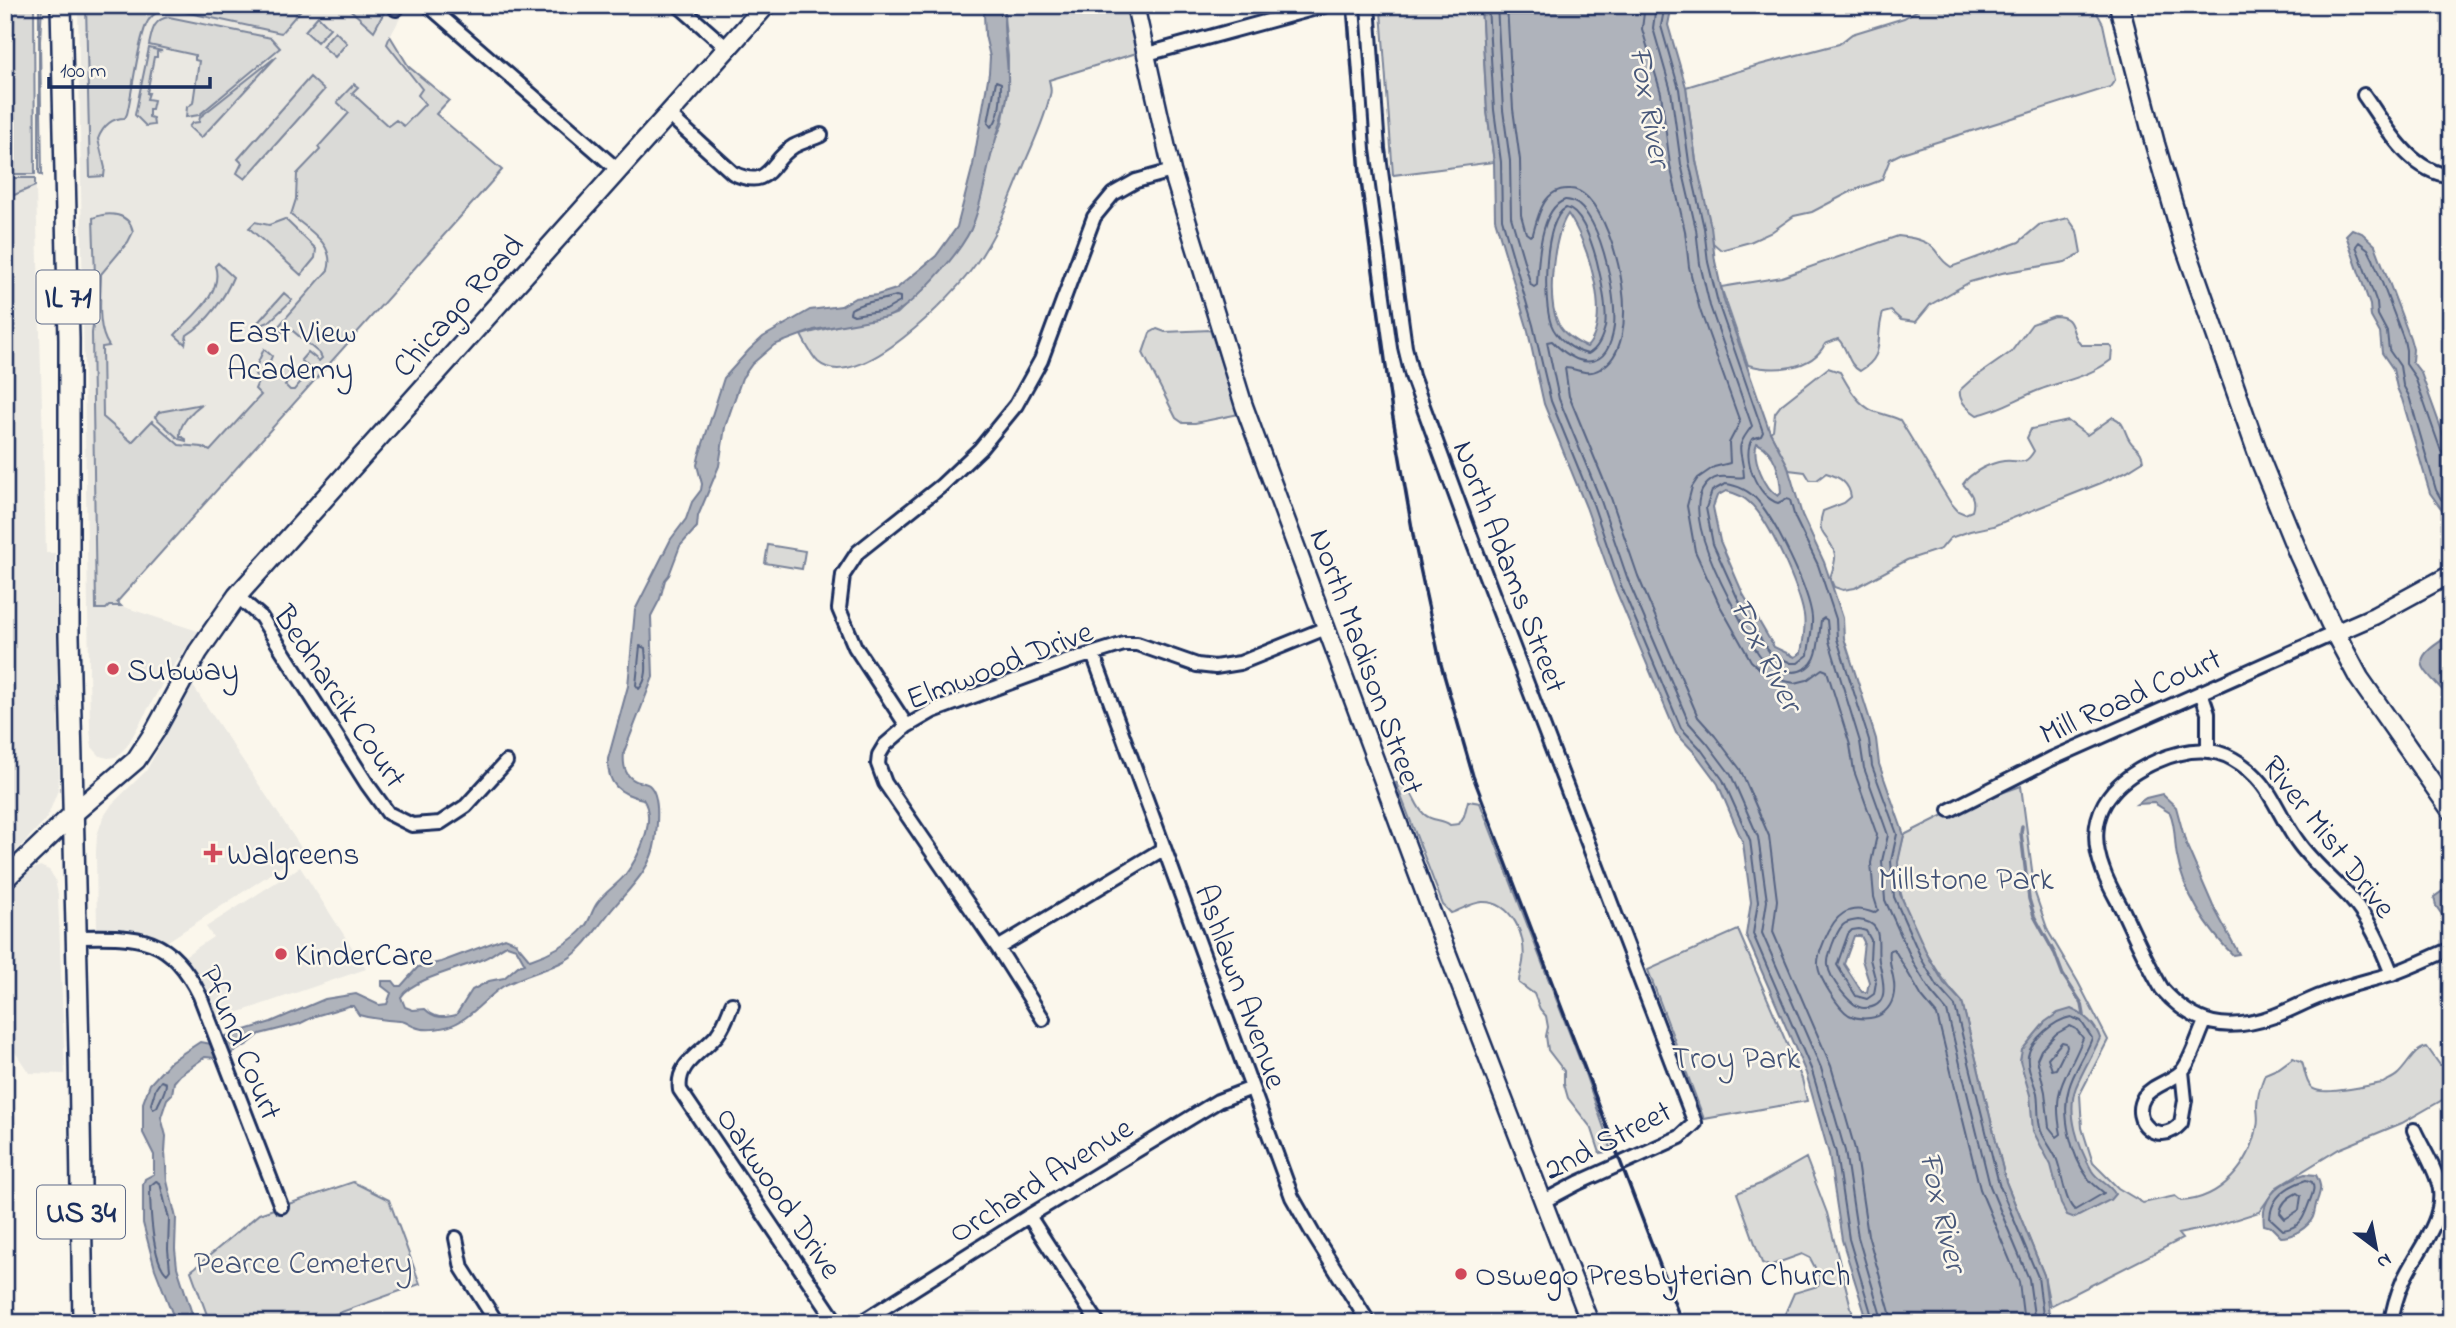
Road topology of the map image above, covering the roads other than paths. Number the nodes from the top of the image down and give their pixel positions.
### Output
1 (61, 5) edge
2 (428, 5) edge
3 (678, 5) edge
4 (766, 5) edge
5 (1135, 5) edge
6 (1327, 5) edge
7 (1368, 5) edge
8 (2119, 5) edge
9 (727, 48) junction
10 (1147, 54) junction
11 (2364, 95) dead end
12 (668, 114) junction
13 (821, 135) dead end
14 (618, 170) junction
15 (1172, 171) junction
16 (2451, 176) edge
17 (2451, 573) edge
18 (237, 596) junction
19 (1326, 628) junction
20 (2335, 634) junction
21 (1093, 654) junction
22 (2201, 692) junction
23 (907, 726) junction
24 (2208, 749) junction
25 (506, 762) dead end
26 (1950, 810) dead end
27 (2451, 810) edge
28 (74, 813) junction
29 (1163, 849) junction
30 (5, 879) edge
31 (76, 937) junction
32 (998, 948) junction
33 (2450, 948) edge
34 (2392, 974) junction
35 (732, 1004) dead end
36 (1043, 1019) dead end
37 (2205, 1022) junction
38 (2182, 1071) junction
39 (1252, 1088) junction
40 (1695, 1123) joint
41 (2414, 1130) dead end
42 (2445, 1188) edge
43 (1544, 1201) junction
44 (281, 1206) dead end
45 (1029, 1216) junction
46 (456, 1238) dead end
47 (83, 1323) edge
48 (497, 1323) edge
49 (836, 1323) edge
50 (860, 1323) edge
51 (1098, 1323) edge
52 (1369, 1323) edge
53 (1590, 1323) edge
54 (2391, 1323) edge

1 - 28 main road, IL 71
2 - 14 street
3 - 9 street
4 - 9 main road, Chicago Road
5 - 10 street, North Madison Street
6 - 10 street
7 - 40 street, North Adams Street
8 - 20 main road
9 - 12 main road, Chicago Road
10 - 15 street, North Madison Street
11 - 16 street
12 - 13 street
12 - 14 main road, Chicago Road
14 - 18 main road, Chicago Road
15 - 19 street, North Madison Street
15 - 23 street
17 - 20 street
18 - 25 street, Bednarcik Court
18 - 28 main road, Chicago Road
19 - 21 street, Elmwood Drive
19 - 43 street, North Madison Street
20 - 22 street, Mill Road Court
20 - 27 main road
21 - 23 street, Elmwood Drive
21 - 29 street, Ashlawn Avenue
22 - 24 street
22 - 26 street, Mill Road Court
23 - 32 street, Elmwood Drive
24 - 34 street, River Mist Drive
24 - 37 street
28 - 30 main road, Chicago Road
28 - 31 main road, US 34
29 - 32 street
29 - 39 street, Ashlawn Avenue
31 - 44 street, Pfund Court
31 - 47 main road, US 34
32 - 36 street, Elmwood Drive
33 - 34 street
34 - 37 street
35 - 49 street, Oakwood Drive
37 - 38 street
38 - 38 street
39 - 45 street, Orchard Avenue
39 - 52 street, Ashlawn Avenue
40 - 43 street, 2nd Street
41 - 42 street
42 - 54 street
43 - 53 street, North Madison Street
45 - 50 street, Orchard Avenue
45 - 51 street
46 - 48 street

